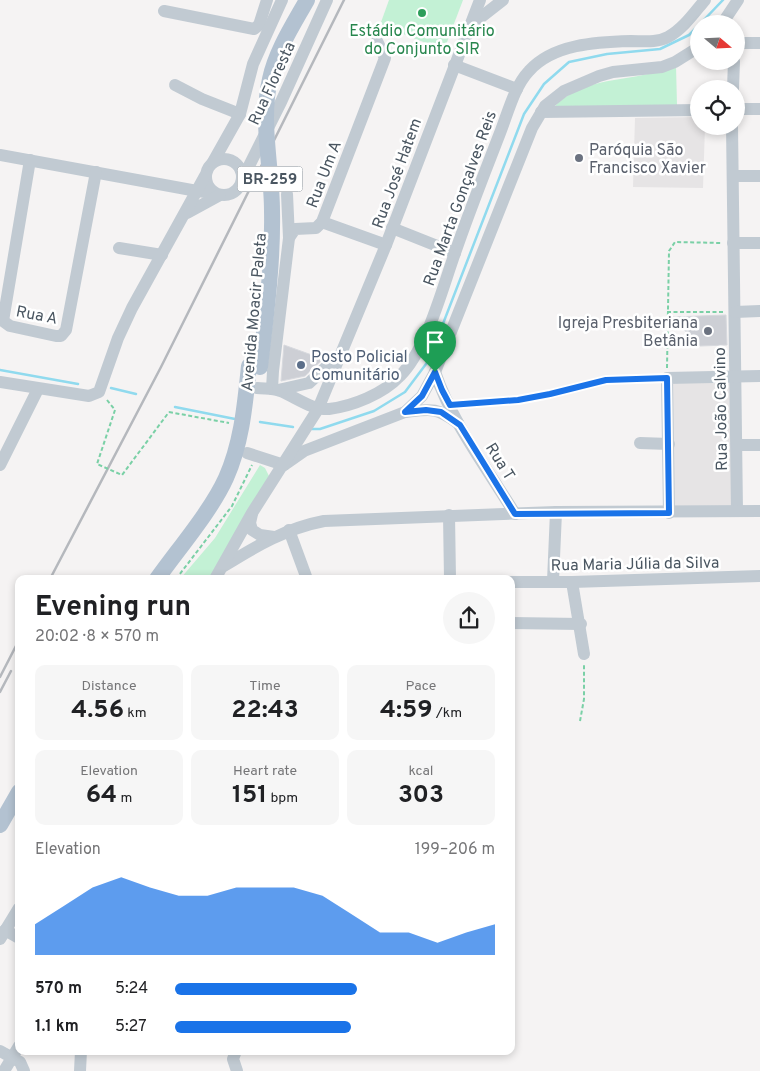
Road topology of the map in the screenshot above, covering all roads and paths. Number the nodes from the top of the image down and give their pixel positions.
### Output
1 (266, 0) edge
2 (282, 0) edge
3 (297, 0) edge
4 (307, 0) edge
5 (327, 0) edge
6 (480, 0) edge
7 (502, 0) edge
8 (705, 0) edge
9 (735, 1) edge
10 (164, 11) dead end
11 (727, 15) edge
12 (735, 15) edge
13 (471, 24) junction
14 (377, 41) dead end
15 (745, 43) edge
16 (760, 43) edge
17 (690, 53) edge
18 (454, 65) junction
19 (175, 85) dead end
20 (517, 89) junction
21 (745, 109) edge
22 (760, 109) edge
23 (690, 110) edge
24 (541, 112) junction
25 (240, 114) junction
26 (732, 135) edge
27 (0, 155) edge
28 (30, 160) junction
29 (213, 162) junction
30 (96, 172) junction
31 (205, 176) junction
32 (733, 176) junction
33 (760, 176) edge
34 (242, 180) junction
35 (197, 191) junction
36 (217, 194) junction
37 (287, 194) dead end
38 (185, 214) junction
39 (322, 222) junction
40 (392, 228) junction
41 (289, 238) junction
42 (733, 243) junction
43 (760, 243) edge
44 (386, 245) junction
45 (119, 248) dead end
46 (455, 253) junction
47 (162, 255) junction
48 (760, 311) edge
49 (666, 312) junction
50 (735, 312) junction
51 (338, 356) junction
52 (254, 366) junction
53 (435, 372) junction
54 (736, 376) junction
55 (760, 376) edge
56 (667, 378) junction
57 (0, 382) edge
58 (309, 383) junction
59 (38, 389) junction
60 (269, 389) junction
61 (99, 392) junction
62 (450, 405) junction
63 (318, 409) junction
64 (405, 412) junction
65 (460, 425) junction
66 (242, 426) junction
67 (640, 443) dead end
68 (669, 444) junction
69 (737, 445) junction
70 (760, 445) edge
71 (251, 454) junction
72 (284, 464) junction
73 (0, 465) edge
74 (737, 511) junction
75 (760, 511) edge
76 (556, 512) junction
77 (252, 513) junction
78 (669, 513) junction
79 (515, 514) junction
80 (449, 515) junction
81 (289, 530) junction
82 (274, 537) junction
83 (222, 567) junction
84 (160, 575) edge
85 (172, 575) edge
86 (179, 575) edge
87 (217, 575) edge
88 (306, 575) edge
89 (450, 575) edge
90 (760, 576) edge
91 (553, 581) junction
92 (515, 582) edge
93 (572, 582) junction
94 (515, 623) edge
95 (581, 624) junction
96 (584, 654) joint
97 (580, 721) dead end
98 (15, 799) edge
99 (0, 825) edge
100 (15, 915) edge
101 (3, 935) edge
102 (0, 1051) edge
103 (15, 1053) edge
104 (81, 1055) edge
105 (235, 1055) edge
106 (12, 1058) junction
107 (4, 1071) edge
108 (24, 1071) edge
109 (80, 1071) edge
110 (237, 1071) edge

1 - 10 street
2 - 25 street, Rua Floresta
3 - 52 main road, Avenida Moacir Paleta / BR-259
4 - 52 main road, Avenida Moacir Paleta / BR-259, bridge
5 - 34 street, Rua Floresta
6 - 13 street, Rua José Hatem
7 - 13 street
8 - 20 street, Rua Marta Gonçalves Reis
9 - 11 street
9 - 12 street
13 - 18 street, Rua José Hatem
14 - 39 street, Rua Um A
15 - 16 street
17 - 24 street
18 - 20 street
18 - 40 street, Rua José Hatem
19 - 25 street
20 - 46 street, Rua Marta Gonçalves Reis
21 - 22 street
23 - 24 street
24 - 53 street
25 - 29 street, Rua Floresta
26 - 32 street, Rua João Calvino
27 - 28 street
28 - 30 street
28 - 30 street, Rua A
29 - 31 street, Rua Floresta
29 - 34 street
30 - 35 street
31 - 35 street, Rua Floresta
31 - 36 street
32 - 33 street
32 - 42 street, Rua João Calvino
34 - 36 street, Rua Floresta
35 - 36 street
35 - 38 street, Rua Floresta
36 - 38 street, Rua Floresta
37 - 41 street
38 - 47 street, Rua Floresta
39 - 41 street, Rua Um A
39 - 44 street
40 - 44 street, Rua José Hatem
40 - 46 street
41 - 60 street
42 - 43 street
42 - 49 path
42 - 50 street, Rua João Calvino
44 - 51 street, Rua José Hatem
45 - 47 street
46 - 63 street, Rua Marta Gonçalves Reis
47 - 61 street, Rua Floresta
48 - 50 street
49 - 50 path
49 - 56 path
50 - 54 street, Rua João Calvino
51 - 58 street, Rua José Hatem
51 - 63 street, Rua José Hatem
52 - 60 main road, Avenida Moacir Paleta / BR-259
52 - 66 main road, Avenida Moacir Paleta / BR-259
53 - 62 street, Rua T
53 - 64 street
54 - 55 street
54 - 56 street
54 - 69 street, Rua João Calvino
56 - 62 path
56 - 68 street
57 - 59 street
58 - 60 street
58 - 63 street
59 - 61 street
59 - 73 street
60 - 63 street
60 - 71 main road, Avenida Moacir Paleta / BR-259
61 - 66 path, bridge
62 - 65 street, Rua T
63 - 72 street, Rua José Hatem
64 - 65 street, Rua T
64 - 72 street
65 - 79 street, Rua T
66 - 84 main road, Avenida Moacir Paleta / BR-259
67 - 68 street
68 - 78 street
69 - 70 street
69 - 74 street, Rua João Calvino
71 - 72 street
71 - 85 main road, Avenida Moacir Paleta / BR-259
71 - 86 path
72 - 77 street, Rua José Hatem
74 - 75 street
74 - 78 street
76 - 78 street
76 - 79 street
76 - 91 street
77 - 82 street
77 - 83 street, Rua José Hatem
79 - 80 street
80 - 81 street
80 - 89 street
81 - 82 street
81 - 88 street
82 - 83 street
83 - 87 street, Rua José Hatem
90 - 93 street, Rua Maria Júlia da Silva
91 - 92 street, Rua Maria Júlia da Silva
91 - 93 street, Rua Maria Júlia da Silva
93 - 95 street
94 - 95 street
95 - 96 street
96 - 97 path
98 - 99 main road
100 - 101 street
102 - 106 street
103 - 106 street
104 - 109 street
105 - 110 street
106 - 107 street
106 - 108 street

